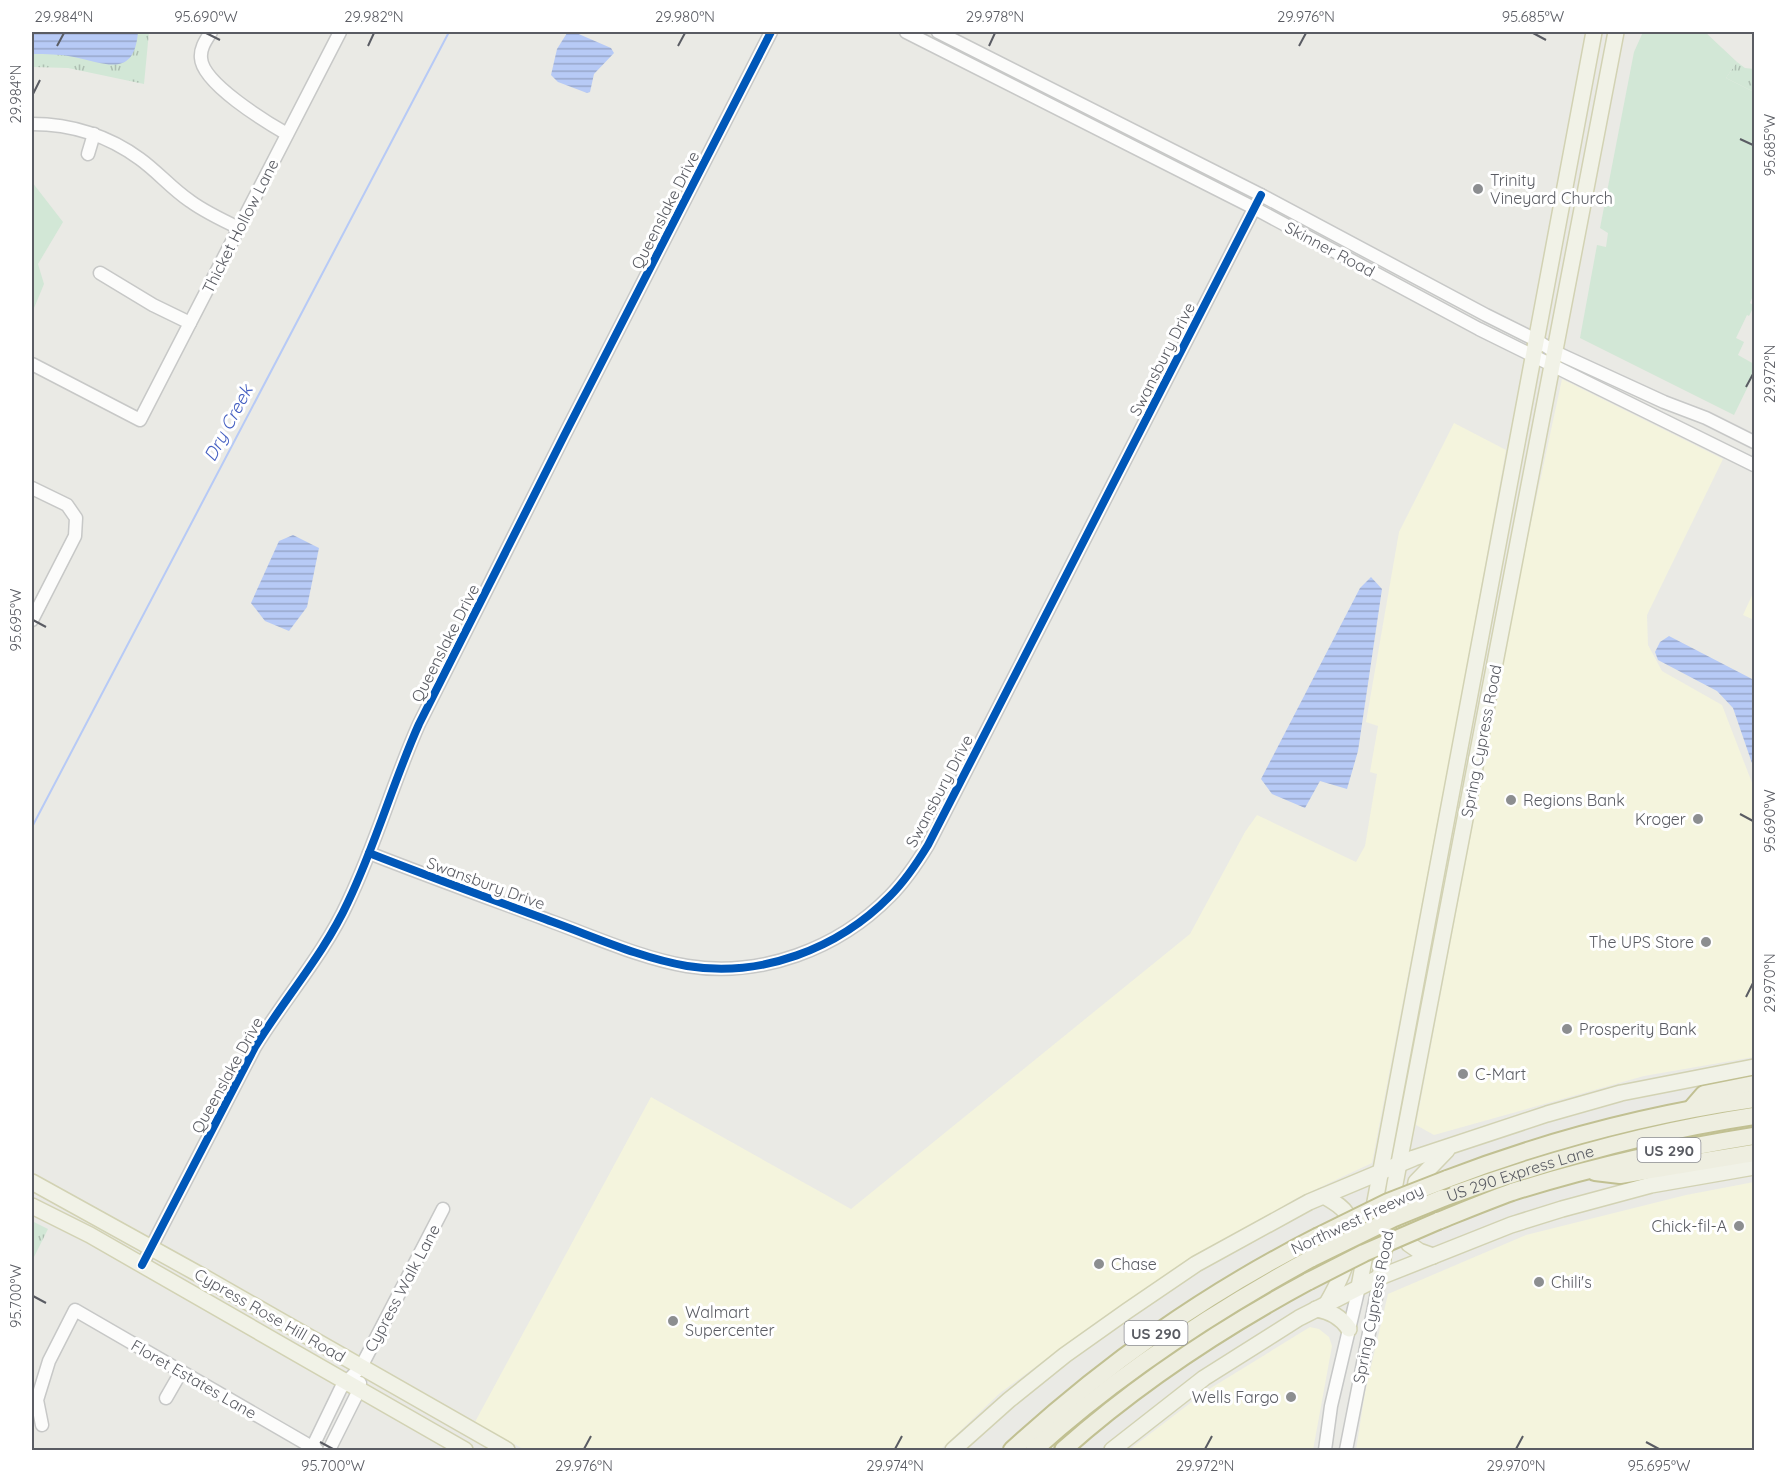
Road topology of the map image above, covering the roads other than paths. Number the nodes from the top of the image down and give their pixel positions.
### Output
1 (211, 32) edge
2 (340, 32) edge
3 (771, 32) edge
4 (906, 32) edge
5 (938, 32) edge
6 (1594, 32) edge
7 (1616, 32) edge
8 (1115, 121) junction
9 (32, 124) edge
10 (94, 134) junction
11 (287, 134) junction
12 (1108, 135) junction
13 (1572, 150) junction
14 (88, 154) dead end
15 (1593, 154) junction
16 (1261, 195) junction
17 (1254, 208) junction
18 (239, 228) junction
19 (1373, 255) junction
20 (1366, 268) junction
21 (100, 273) dead end
22 (190, 323) junction
23 (1536, 340) junction
24 (1533, 356) junction
25 (1554, 359) junction
26 (32, 364) edge
27 (1755, 442) edge
28 (1755, 465) edge
29 (32, 488) edge
30 (1495, 560) junction
31 (1514, 567) junction
32 (32, 616) edge
33 (1466, 716) junction
34 (1485, 718) junction
35 (369, 853) junction
36 (1428, 917) junction
37 (1447, 919) junction
38 (1755, 1068) edge
39 (1755, 1084) edge
40 (1755, 1099) edge
41 (1691, 1110) junction
42 (1755, 1116) edge
43 (1755, 1136) edge
44 (1449, 1148) junction
45 (1755, 1153) edge
46 (1399, 1165) junction
47 (1755, 1167) edge
48 (1585, 1171) junction
49 (1380, 1174) junction
50 (32, 1182) edge
51 (1324, 1196) junction
52 (32, 1206) edge
53 (443, 1209) dead end
54 (151, 1248) junction
55 (1434, 1256) junction
56 (1346, 1262) junction
57 (142, 1264) junction
58 (1380, 1277) junction
59 (1359, 1287) junction
60 (1321, 1307) junction
61 (1349, 1329) junction
62 (361, 1367) junction
63 (181, 1372) junction
64 (345, 1382) junction
65 (359, 1390) junction
66 (166, 1398) dead end
67 (42, 1425) dead end
68 (498, 1448) edge
69 (314, 1450) edge
70 (329, 1450) edge
71 (465, 1450) edge
72 (953, 1450) edge
73 (1012, 1450) edge
74 (1034, 1450) edge
75 (1063, 1450) edge
76 (1112, 1450) edge
77 (1329, 1450) edge
78 (1346, 1450) edge

1 - 11 street
2 - 11 street, Thicket Hollow Lane
3 - 35 street, Queenslake Drive
4 - 12 street, Skinner Road
5 - 8 street, Skinner Road
6 - 13 main road, Spring Cypress Road
7 - 15 main road, Spring Cypress Road
8 - 12 street
8 - 16 street, Skinner Road
9 - 10 street
10 - 14 street
10 - 18 street
11 - 18 street, Thicket Hollow Lane
12 - 17 street, Skinner Road
13 - 15 main road
13 - 23 main road, Spring Cypress Road
15 - 25 main road, Spring Cypress Road
16 - 17 street, Swansbury Drive
16 - 19 street, Skinner Road
17 - 20 street, Skinner Road
17 - 35 street, Swansbury Drive
18 - 22 street, Thicket Hollow Lane
19 - 20 street
19 - 23 street, Skinner Road
20 - 24 street, Skinner Road
21 - 22 street
22 - 26 street, Thicket Hollow Lane
23 - 24 main road, Spring Cypress Road
23 - 25 street, Skinner Road
24 - 25 street, Skinner Road
24 - 30 main road, Spring Cypress Road
25 - 27 street, Skinner Road
25 - 28 street, Skinner Road
25 - 31 main road, Spring Cypress Road
29 - 32 street
30 - 31 main road
30 - 33 main road, Spring Cypress Road
31 - 34 main road, Spring Cypress Road
33 - 34 main road
33 - 36 main road, Spring Cypress Road
34 - 37 main road, Spring Cypress Road
35 - 54 street, Queenslake Drive
36 - 37 main road
36 - 49 main road, Spring Cypress Road
37 - 46 main road, Spring Cypress Road
38 - 44 main road
39 - 41 highway
40 - 41 highway, Northwest Freeway / US 290
41 - 73 highway, Northwest Freeway / US 290, bridge
42 - 74 highway, US 290 Express Lane, bridge
43 - 48 highway, Northwest Freeway / US 290
44 - 46 main road
44 - 55 main road
45 - 48 highway
46 - 49 main road
46 - 58 main road, Spring Cypress Road
47 - 55 main road
48 - 56 highway, Northwest Freeway / US 290, bridge
49 - 51 main road
49 - 59 main road, Spring Cypress Road
50 - 54 main road, Cypress Rose Hill Road
51 - 56 main road
51 - 72 main road
52 - 57 main road, Cypress Rose Hill Road
53 - 62 street, Cypress Walk Lane
54 - 57 street, Queenslake Drive
54 - 62 main road, Cypress Rose Hill Road
55 - 58 main road
56 - 60 main road
56 - 75 highway, Northwest Freeway / US 290, bridge
57 - 64 main road, Cypress Rose Hill Road
58 - 59 main road
58 - 78 street, Spring Cypress Road
59 - 60 main road
59 - 61 street, Spring Cypress Road
60 - 61 main road
60 - 76 main road
61 - 77 street, Spring Cypress Road
62 - 64 street, Cypress Walk Lane
62 - 65 street, Cypress Walk Lane
62 - 68 main road, Cypress Rose Hill Road
63 - 66 street
63 - 67 street, Floret Estates Lane
63 - 69 street, Floret Estates Lane
64 - 65 main road, Cypress Rose Hill Road
64 - 69 street, Cypress Walk Lane
65 - 70 street, Cypress Walk Lane
65 - 71 main road, Cypress Rose Hill Road

